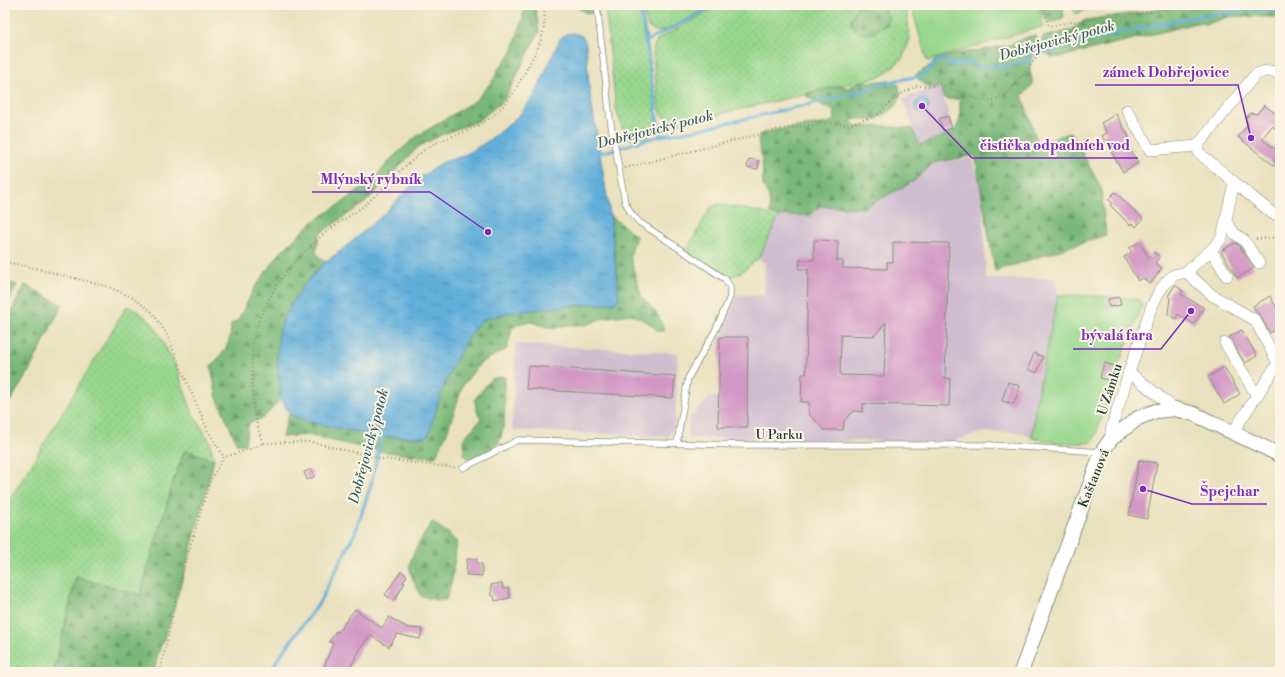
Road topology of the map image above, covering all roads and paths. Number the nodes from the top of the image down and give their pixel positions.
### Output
1 (545, 5) edge
2 (597, 5) edge
3 (1042, 5) edge
4 (1183, 5) edge
5 (1076, 21) junction
6 (1280, 74) edge
7 (1127, 110) dead end
8 (1197, 146) junction
9 (620, 170) junction
10 (1234, 182) junction
11 (1272, 214) dead end
12 (1226, 222) junction
13 (1280, 237) edge
14 (1244, 240) junction
15 (1211, 250) junction
16 (5, 262) edge
17 (1259, 263) dead end
18 (1186, 272) junction
19 (1227, 276) dead end
20 (1225, 343) dead end
21 (1279, 362) edge
22 (1129, 372) junction
23 (1256, 396) junction
24 (1175, 409) junction
25 (1233, 432) junction
26 (1111, 439) junction
27 (262, 443) junction
28 (677, 443) junction
29 (1102, 452) junction
30 (1280, 455) edge
31 (224, 456) junction
32 (463, 468) joint
33 (160, 672) edge
34 (1021, 672) edge

1 - 27 path
2 - 9 lane
3 - 5 path
4 - 5 path
5 - 9 path
6 - 8 street
7 - 8 street
8 - 10 street
9 - 28 lane
10 - 11 street
10 - 12 street, U Zámku
12 - 14 street
12 - 15 street, U Zámku
13 - 14 path
14 - 17 street
15 - 18 street, U Zámku
15 - 19 street
16 - 31 path
18 - 21 street
18 - 22 street, U Zámku
20 - 23 street
21 - 23 street
22 - 24 street
22 - 26 street, U Zámku
23 - 25 street
24 - 25 street, Kaštanová
24 - 26 street, Kaštanová
25 - 30 street, Kaštanová
26 - 29 street, Kaštanová
27 - 31 path
27 - 32 path
28 - 29 lane, U Parku
28 - 32 lane, U Parku
29 - 34 street, Kaštanová
31 - 33 path

